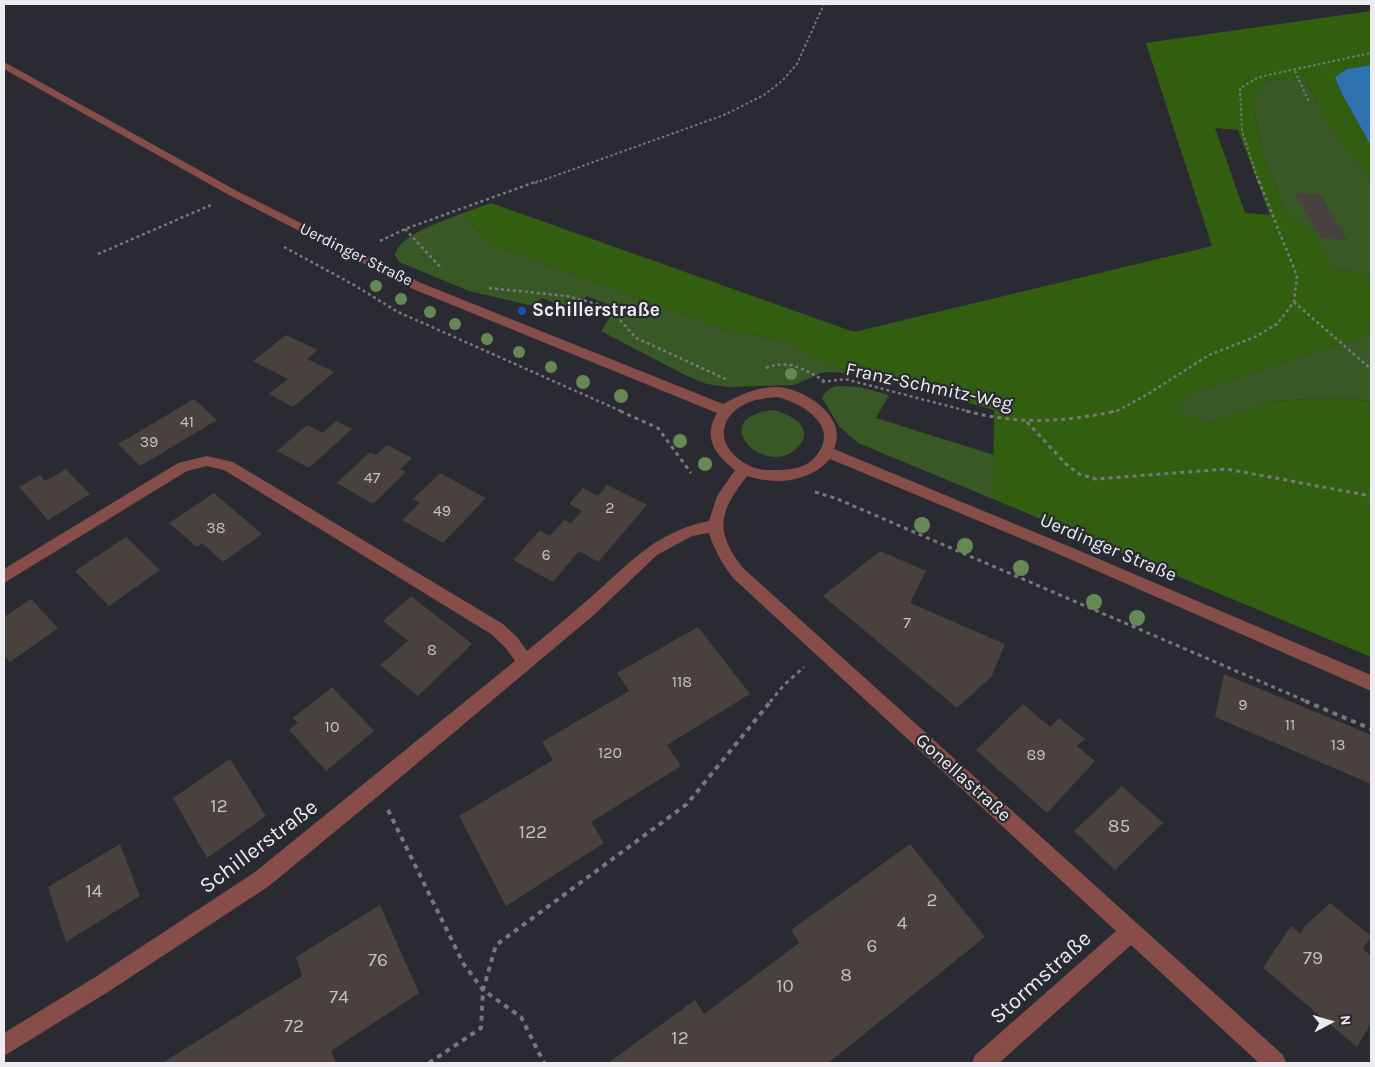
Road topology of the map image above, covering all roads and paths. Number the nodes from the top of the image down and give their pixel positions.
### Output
1 (824, 4) edge
2 (1371, 53) edge
3 (4, 65) edge
4 (1294, 71) junction
5 (1309, 102) dead end
6 (209, 206) dead end
7 (98, 254) dead end
8 (448, 272) dead end
9 (488, 288) dead end
10 (1294, 302) junction
11 (1371, 369) edge
12 (706, 370) dead end
13 (825, 381) dead end
14 (724, 410) junction
15 (1027, 422) junction
16 (658, 428) dead end
17 (827, 452) junction
18 (743, 470) junction
19 (691, 474) dead end
20 (807, 493) dead end
21 (1371, 496) edge
22 (715, 526) junction
23 (4, 577) edge
24 (824, 650) junction
25 (525, 662) junction
26 (1371, 683) edge
27 (1371, 729) edge
28 (377, 786) junction
29 (1131, 931) junction
30 (483, 990) junction
31 (4, 1045) edge
32 (429, 1063) edge
33 (544, 1063) edge
34 (983, 1063) edge
35 (1275, 1063) edge

1 - 8 path
2 - 4 path
3 - 14 street, Uerdinger Straße
4 - 5 path
4 - 10 path
6 - 7 path
9 - 12 path
10 - 11 path
10 - 15 path, Franz-Schmitz-Weg
13 - 15 path, Franz-Schmitz-Weg
14 - 17 street
14 - 18 street
15 - 21 path
16 - 19 path
17 - 18 street
17 - 26 street, Uerdinger Straße
18 - 22 street
20 - 27 path
22 - 24 street, Gonellastraße
22 - 25 street, Schillerstraße
23 - 25 street
24 - 29 street, Gonellastraße
24 - 30 path
25 - 28 street, Schillerstraße
28 - 30 path
28 - 31 street, Schillerstraße
29 - 34 street, Stormstraße
29 - 35 street, Gonellastraße
30 - 32 path
30 - 33 path

